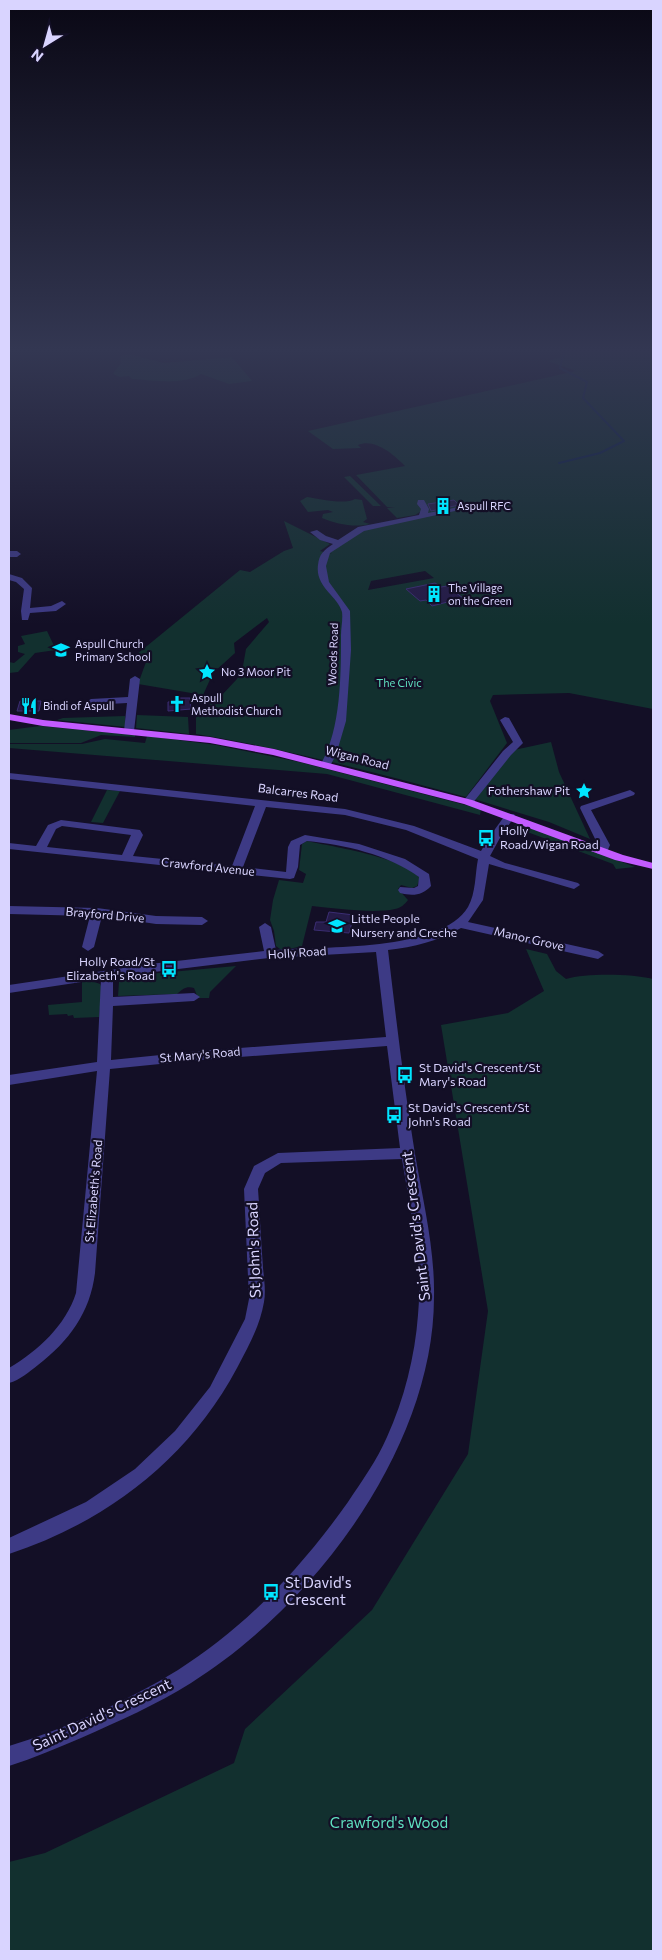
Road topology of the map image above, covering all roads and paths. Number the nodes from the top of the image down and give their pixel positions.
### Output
1 (421, 502) dead end
2 (470, 507) dead end
3 (423, 516) junction
4 (314, 532) dead end
5 (338, 543) junction
6 (9, 577) edge
7 (64, 604) dead end
8 (134, 679) dead end
9 (132, 700) junction
10 (91, 702) dead end
11 (9, 717) edge
12 (505, 720) dead end
13 (43, 723) junction
14 (9, 727) edge
15 (129, 730) junction
16 (326, 764) junction
17 (9, 776) edge
18 (630, 793) dead end
19 (262, 802) junction
20 (468, 802) junction
21 (510, 816) junction
22 (9, 846) edge
23 (40, 849) junction
24 (602, 852) junction
25 (126, 858) junction
26 (484, 858) junction
27 (653, 866) edge
28 (236, 870) junction
29 (574, 885) dead end
30 (409, 893) dead end
31 (9, 910) edge
32 (97, 912) junction
33 (202, 921) dead end
34 (460, 924) junction
35 (265, 927) dead end
36 (88, 947) dead end
37 (382, 947) junction
38 (271, 954) junction
39 (598, 955) dead end
40 (107, 974) junction
41 (9, 989) edge
42 (194, 997) dead end
43 (106, 1002) junction
44 (392, 1041) junction
45 (103, 1064) junction
46 (9, 1080) edge
47 (408, 1153) junction
48 (9, 1376) edge
49 (9, 1546) edge
50 (9, 1756) edge

1 - 3 street
2 - 3 street, Woods Road
3 - 5 street, Woods Road
4 - 5 street
5 - 16 street, Woods Road
6 - 7 street
8 - 9 street
9 - 10 street
9 - 15 street
11 - 13 main road, Wigan Road
12 - 20 street
13 - 14 main road, Wigan Road
13 - 15 main road, Wigan Road
15 - 16 main road, Wigan Road
16 - 20 main road, Wigan Road
17 - 19 street, Balcarres Road
18 - 24 street
19 - 26 street, Balcarres Road
19 - 28 street
20 - 21 main road, Wigan Road
21 - 24 main road, Wigan Road
21 - 26 street, Holly Road
22 - 23 street, Crawford Avenue
23 - 25 street, Crawford Avenue
23 - 25 street
24 - 27 main road, Wigan Road
25 - 28 street, Crawford Avenue
26 - 29 street, Balcarres Road
26 - 34 street, Holly Road
28 - 30 street, Crawford Avenue
31 - 32 street, Brayford Drive
32 - 33 street, Brayford Drive
32 - 36 street
34 - 37 street, Holly Road
34 - 39 street, Manor Grove
35 - 38 street
37 - 38 street, Holly Road
37 - 44 street, Saint David's Crescent
38 - 40 street, Holly Road
40 - 41 street, Holly Road
40 - 43 street, St Elizabeth's Road
42 - 43 street
43 - 45 street, St Elizabeth's Road
44 - 45 street, St Mary's Road
44 - 47 street, Saint David's Crescent
45 - 46 street, St Mary's Road
45 - 48 street, St Elizabeth's Road
47 - 49 street, St John's Road
47 - 50 street, Saint David's Crescent

